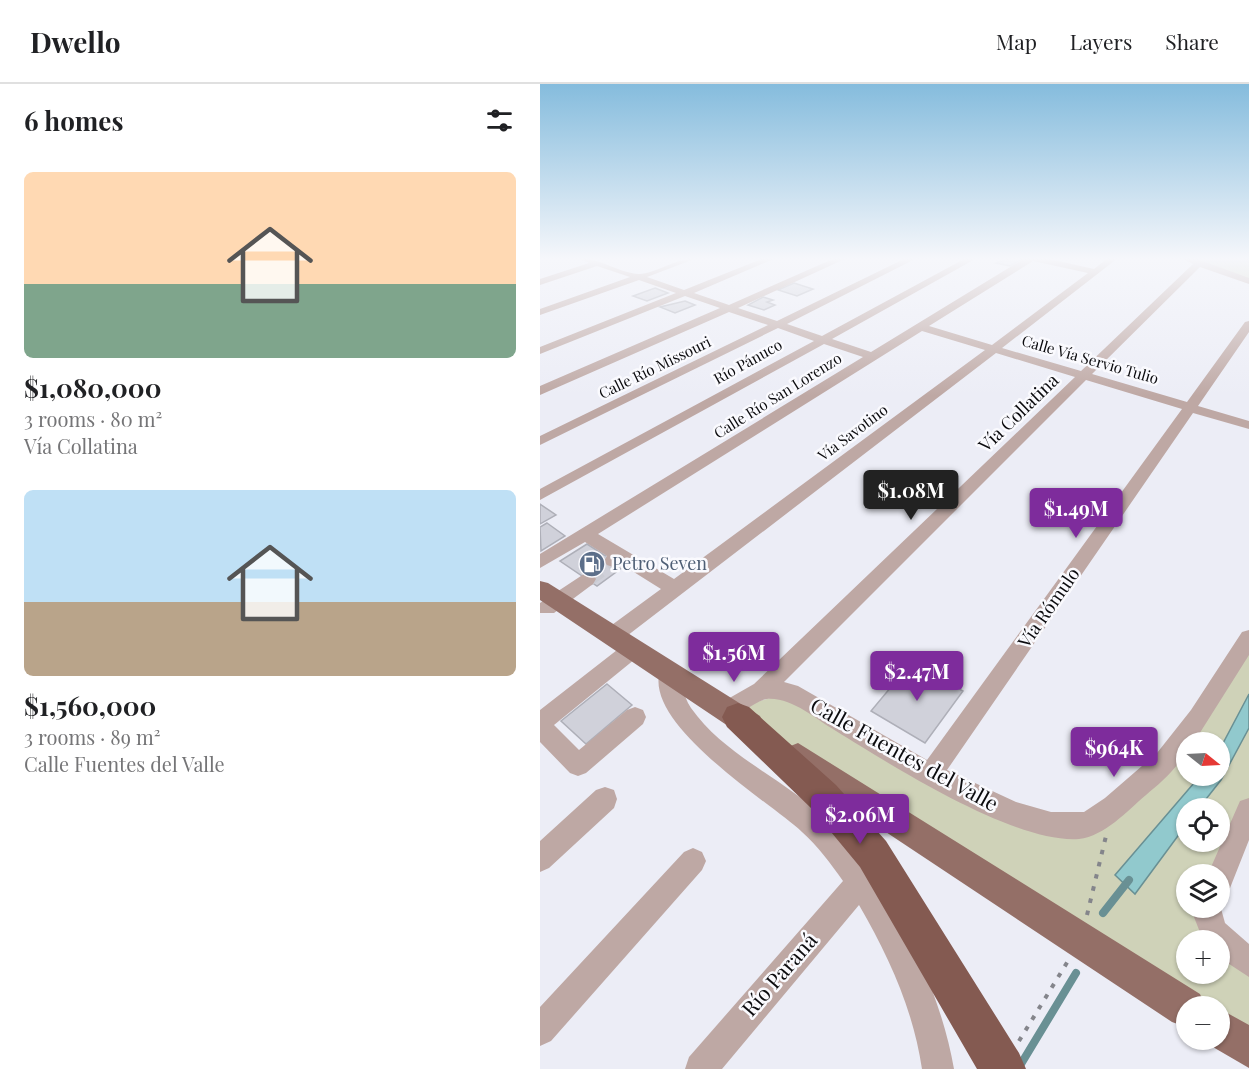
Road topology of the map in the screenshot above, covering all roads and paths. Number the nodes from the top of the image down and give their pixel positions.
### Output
1 (563, 304) edge
2 (657, 304) edge
3 (716, 304) edge
4 (737, 304) edge
5 (818, 304) edge
6 (889, 304) edge
7 (958, 304) edge
8 (1053, 304) edge
9 (1158, 304) edge
10 (728, 308) junction
11 (540, 312) edge
12 (777, 324) junction
13 (1249, 324) edge
14 (921, 327) junction
15 (823, 340) junction
16 (992, 349) junction
17 (540, 351) edge
18 (873, 357) junction
19 (1085, 376) junction
20 (540, 391) edge
21 (1191, 408) junction
22 (1249, 425) edge
23 (540, 441) edge
24 (540, 495) edge
25 (585, 534) junction
26 (540, 562) edge
27 (587, 579) tunnel mouth
28 (674, 588) junction
29 (548, 599) edge
30 (1249, 638) edge
31 (623, 643) junction
32 (669, 672) junction
33 (742, 706) junction
34 (634, 717) dead end
35 (540, 725) edge
36 (931, 774) junction
37 (605, 799) dead end
38 (1249, 810) edge
39 (540, 859) edge
40 (693, 861) dead end
41 (1226, 864) edge
42 (860, 882) junction
43 (1208, 918) edge
44 (1249, 962) edge
45 (1176, 1001) edge
46 (540, 1030) edge
47 (1230, 1036) edge
48 (1249, 1048) edge
49 (709, 1065) edge
50 (938, 1069) edge
51 (1003, 1069) edge

1 - 11 street
2 - 17 street
3 - 10 street
4 - 10 street
5 - 12 street, Calle Río Missouri
6 - 15 street, Río Pánuco
7 - 14 street, Calle Río San Lorenzo
8 - 16 street, Vía Savotino
9 - 19 street, Vía Collatina
10 - 12 street
10 - 20 street
12 - 15 street
12 - 23 street, Calle Río Missouri
13 - 21 street, Vía Rómulo
14 - 16 street, Calle Vía Servio Tulio
14 - 18 street, Calle Río San Lorenzo
15 - 18 street
15 - 24 street, Río Pánuco
16 - 19 street, Calle Vía Servio Tulio
16 - 28 street, Vía Savotino
18 - 25 street, Calle Río San Lorenzo
19 - 21 street, Calle Vía Servio Tulio
19 - 33 street, Vía Collatina
21 - 22 street, Calle Vía Servio Tulio
21 - 36 street, Vía Rómulo
25 - 26 street, Calle Río San Lorenzo
25 - 28 street
27 - 29 street
28 - 31 street, Vía Savotino
29 - 31 main road
30 - 36 street, Calle Fuentes del Valle
31 - 32 main road
31 - 35 street, Vía Savotino
32 - 33 main road
32 - 42 street
33 - 36 street, Calle Fuentes del Valle
33 - 45 main road
33 - 51 highway
34 - 35 street
37 - 39 street
38 - 41 street
40 - 46 street
42 - 49 street, Río Paraná
42 - 50 street
43 - 44 street
47 - 48 main road

